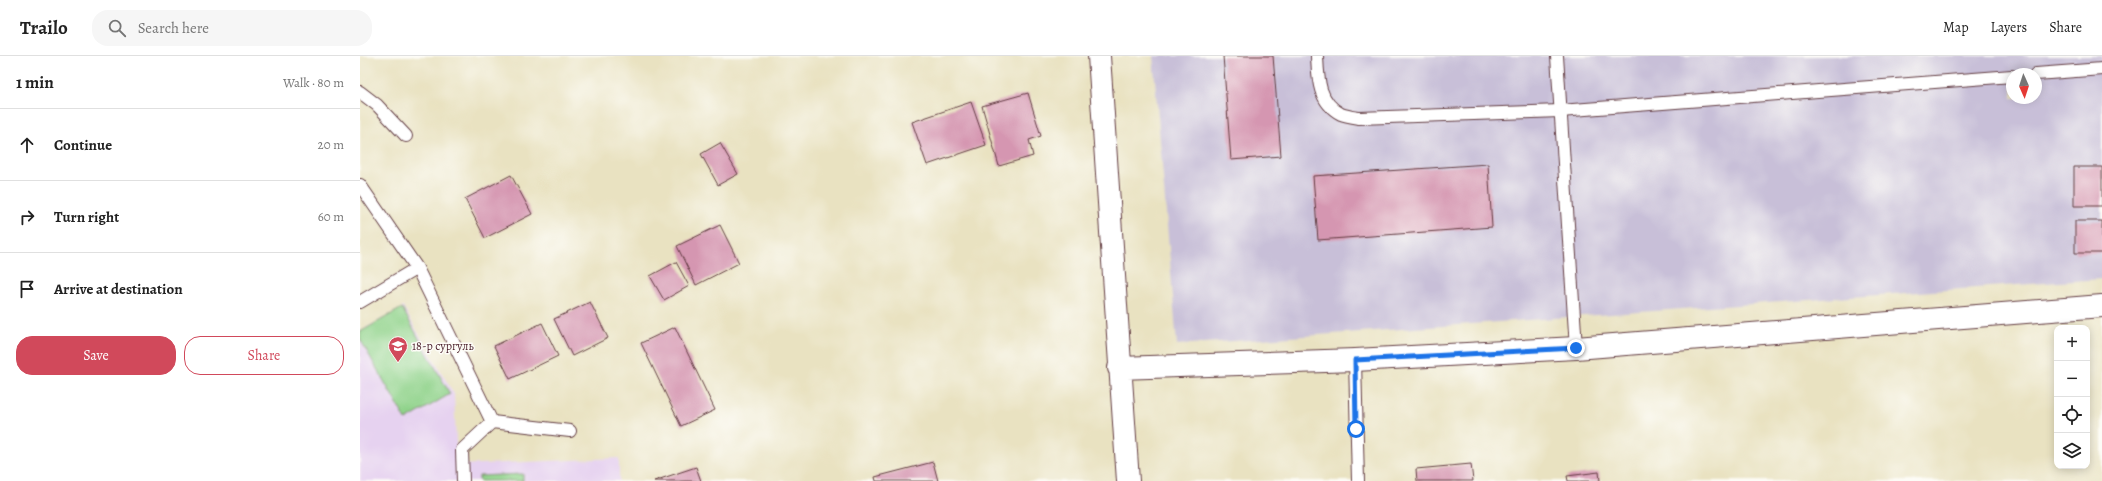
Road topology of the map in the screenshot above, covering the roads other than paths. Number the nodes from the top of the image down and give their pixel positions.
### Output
1 (1099, 56) edge
2 (1317, 56) edge
3 (1557, 56) edge
4 (2102, 69) edge
5 (2042, 74) edge
6 (2006, 76) edge
7 (360, 92) edge
8 (1560, 111) junction
9 (406, 136) dead end
10 (360, 185) edge
11 (417, 268) junction
12 (360, 302) edge
13 (2102, 306) edge
14 (1576, 348) junction
15 (1355, 360) junction
16 (1119, 368) junction
17 (492, 422) junction
18 (570, 431) dead end
19 (463, 481) edge
20 (1128, 481) edge
21 (1358, 481) edge

1 - 16 street
2 - 8 lane
3 - 8 lane
4 - 5 lane
6 - 8 lane
7 - 9 lane
8 - 14 lane
10 - 11 lane
11 - 12 lane
11 - 17 lane
13 - 14 street
14 - 15 street
15 - 16 street
15 - 21 lane
16 - 20 street
17 - 18 lane
17 - 19 lane

